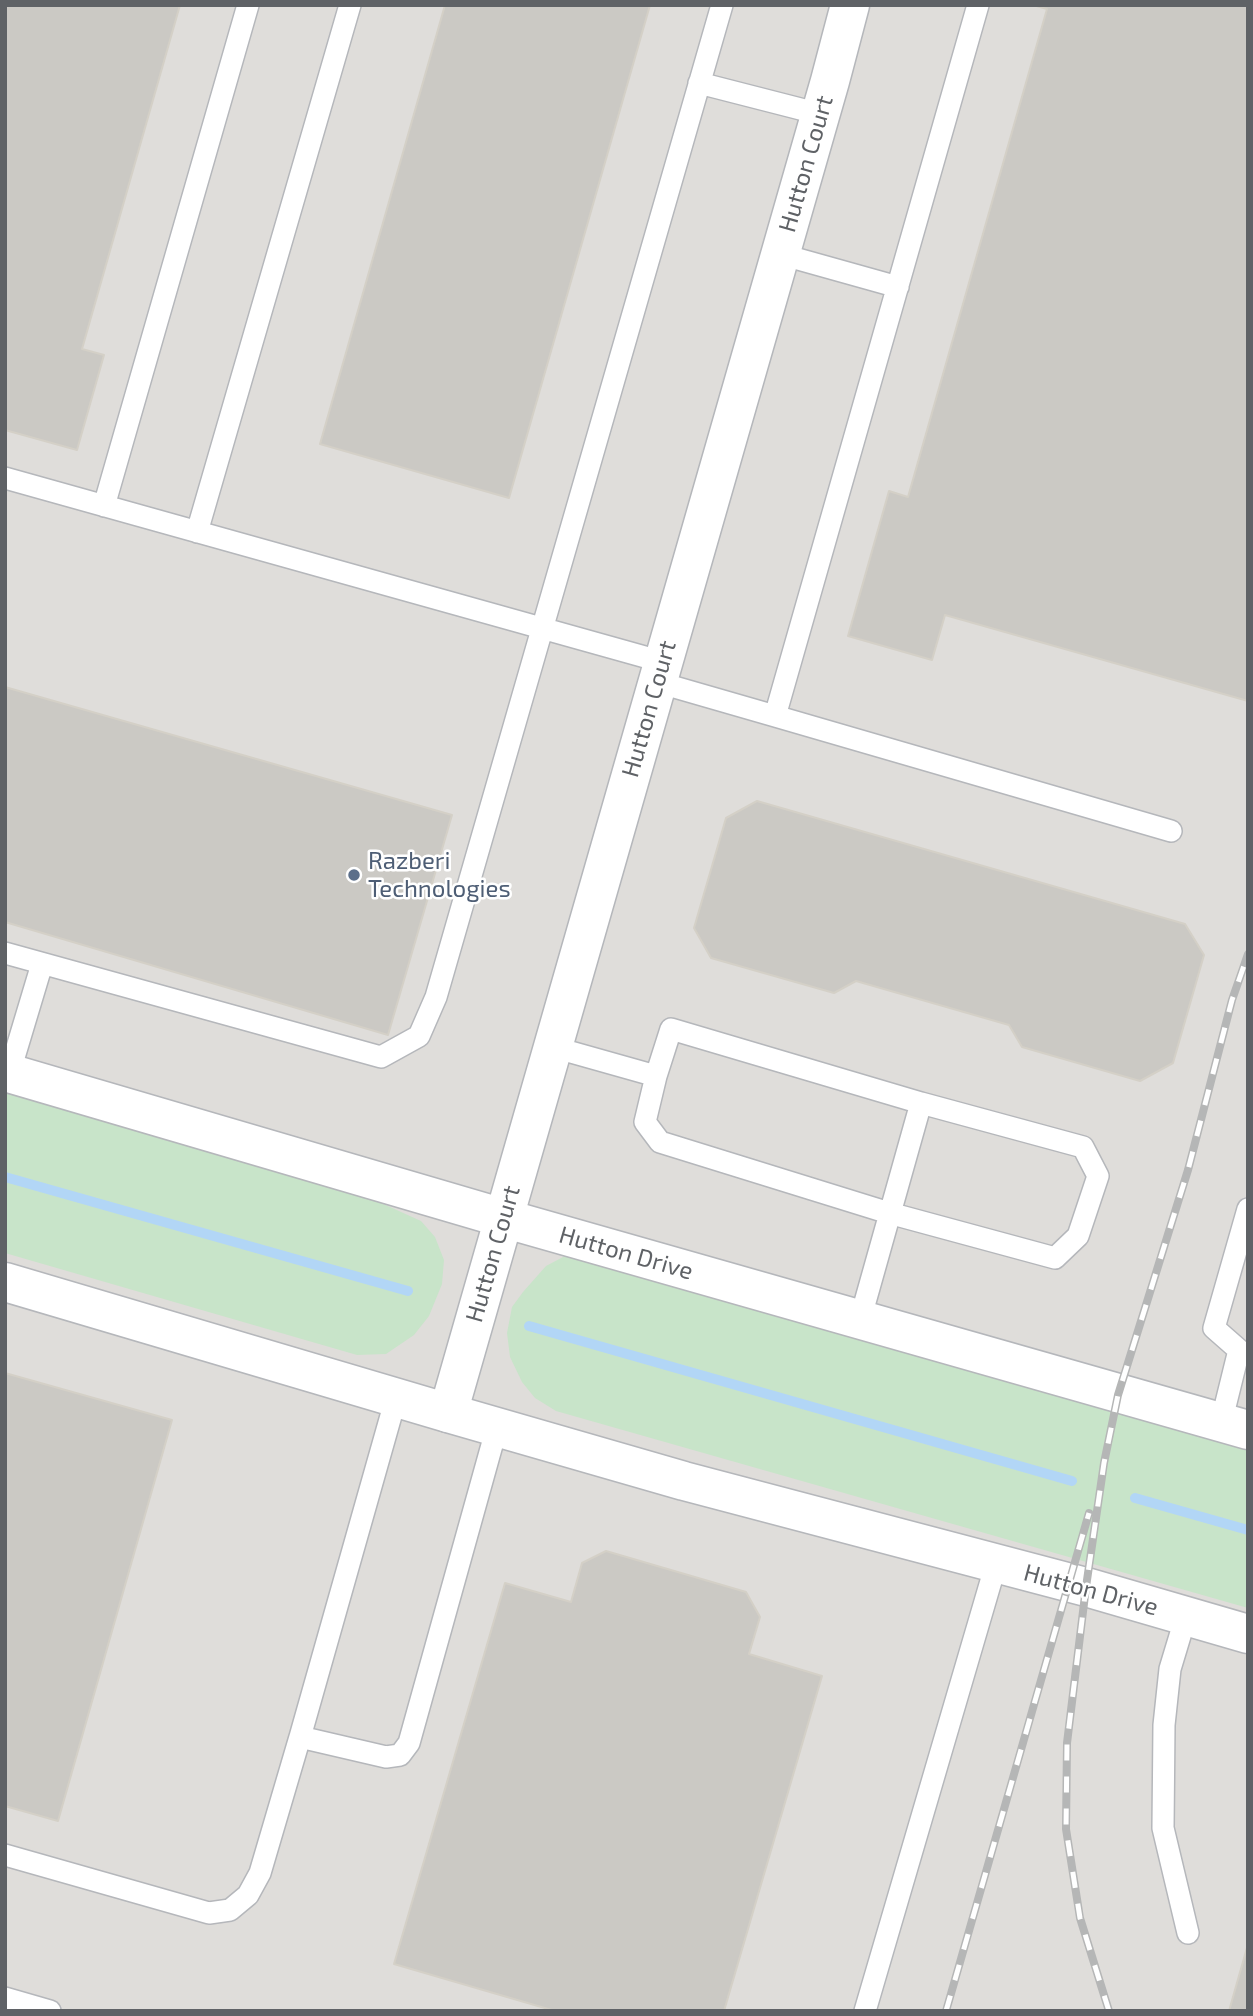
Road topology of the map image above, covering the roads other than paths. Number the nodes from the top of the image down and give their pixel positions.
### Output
1 (248, 5) edge
2 (350, 5) edge
3 (722, 5) edge
4 (850, 5) edge
5 (978, 5) edge
6 (699, 83) junction
7 (820, 114) junction
8 (780, 254) junction
9 (898, 287) junction
10 (5, 478) edge
11 (104, 506) junction
12 (197, 532) junction
13 (541, 627) junction
14 (660, 672) junction
15 (775, 716) junction
16 (1171, 831) dead end
17 (5, 953) edge
18 (42, 964) junction
19 (552, 1047) junction
20 (7, 1073) edge
21 (656, 1076) junction
22 (921, 1103) junction
23 (1248, 1209) edge
24 (889, 1213) junction
25 (503, 1218) junction
26 (5, 1282) edge
27 (860, 1320) junction
28 (1244, 1351) edge
29 (396, 1398) junction
30 (447, 1413) junction
31 (497, 1427) junction
32 (1234, 1427) edge
33 (996, 1564) junction
34 (1186, 1616) junction
35 (1248, 1634) edge
36 (300, 1737) junction
37 (5, 1855) edge
38 (1188, 1933) dead end
39 (5, 1998) edge
40 (50, 2011) edge
41 (865, 2011) edge

1 - 11 lane
2 - 12 lane
3 - 6 lane
4 - 7 street, Hutton Court
5 - 9 lane
6 - 7 lane
6 - 13 lane
7 - 8 street, Hutton Court
8 - 9 lane
8 - 14 street, Hutton Court
9 - 15 lane
10 - 11 lane
11 - 12 lane
12 - 13 lane
13 - 14 lane
13 - 18 lane
14 - 15 lane
14 - 19 street, Hutton Court
15 - 16 lane
17 - 18 lane
18 - 20 lane
19 - 21 lane
19 - 25 street, Hutton Court
20 - 25 street, Hutton Drive
21 - 22 lane
21 - 24 lane
22 - 24 lane
22 - 24 lane
23 - 28 lane
24 - 27 lane
25 - 27 street, Hutton Drive
25 - 30 street, Hutton Court
26 - 29 street, Hutton Drive
27 - 32 street, Hutton Drive
28 - 32 lane
29 - 30 street, Hutton Drive
29 - 36 lane
30 - 31 street, Hutton Drive
31 - 33 street, Hutton Drive
31 - 36 lane
33 - 34 street, Hutton Drive
33 - 41 lane
34 - 35 street, Hutton Drive
34 - 38 lane
36 - 37 lane
39 - 40 lane

